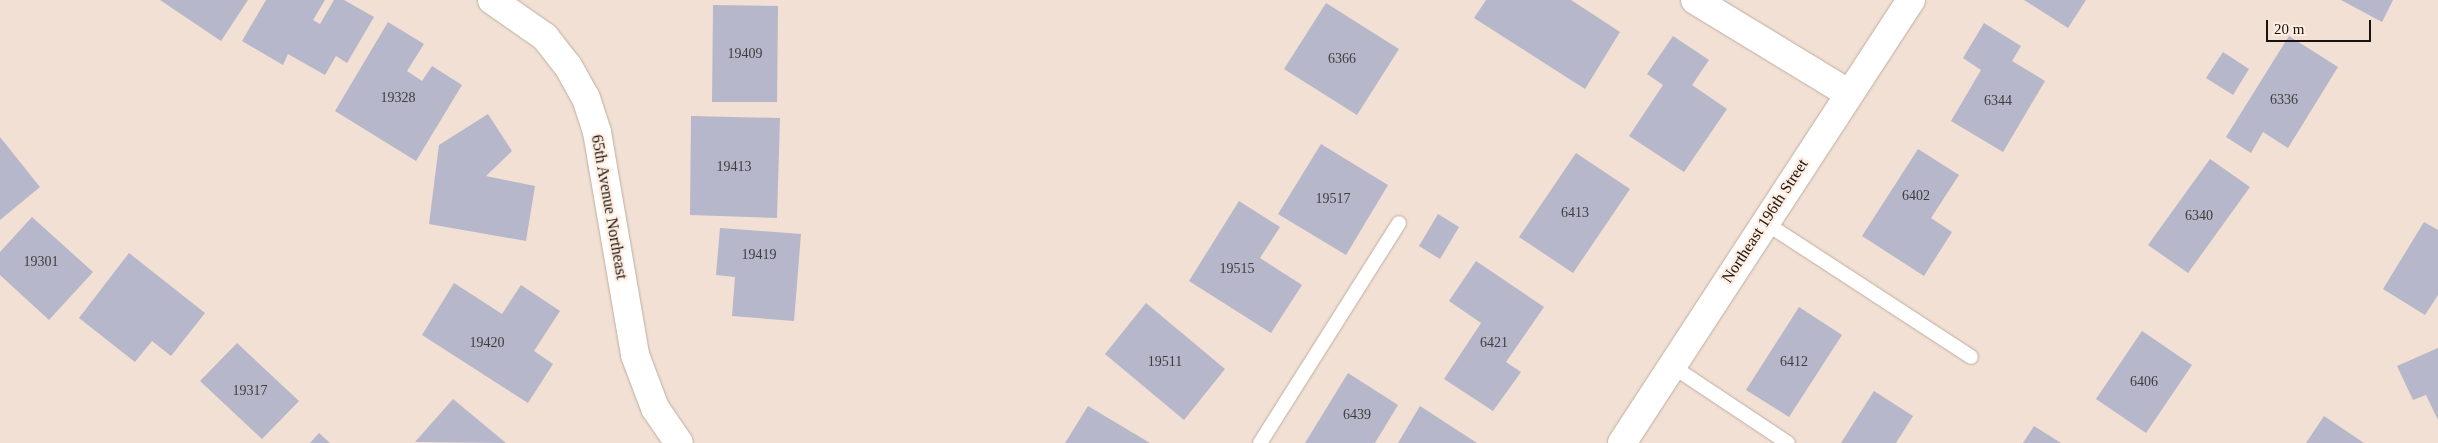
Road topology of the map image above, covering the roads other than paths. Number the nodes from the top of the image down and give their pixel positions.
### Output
1 (492, 0) edge
2 (1695, 0) edge
3 (1910, 0) edge
4 (1848, 93) junction
5 (1764, 222) junction
6 (1399, 223) dead end
7 (1971, 357) dead end
8 (1672, 366) junction
9 (679, 443) edge
10 (1260, 443) edge
11 (1622, 443) edge
12 (1788, 443) edge

1 - 9 street, 65th Avenue Northeast
2 - 4 street
3 - 4 street, Northeast 196th Street
4 - 5 street, Northeast 196th Street
5 - 7 lane
5 - 8 street, Northeast 196th Street
6 - 10 lane
8 - 11 street, Northeast 196th Street
8 - 12 lane

